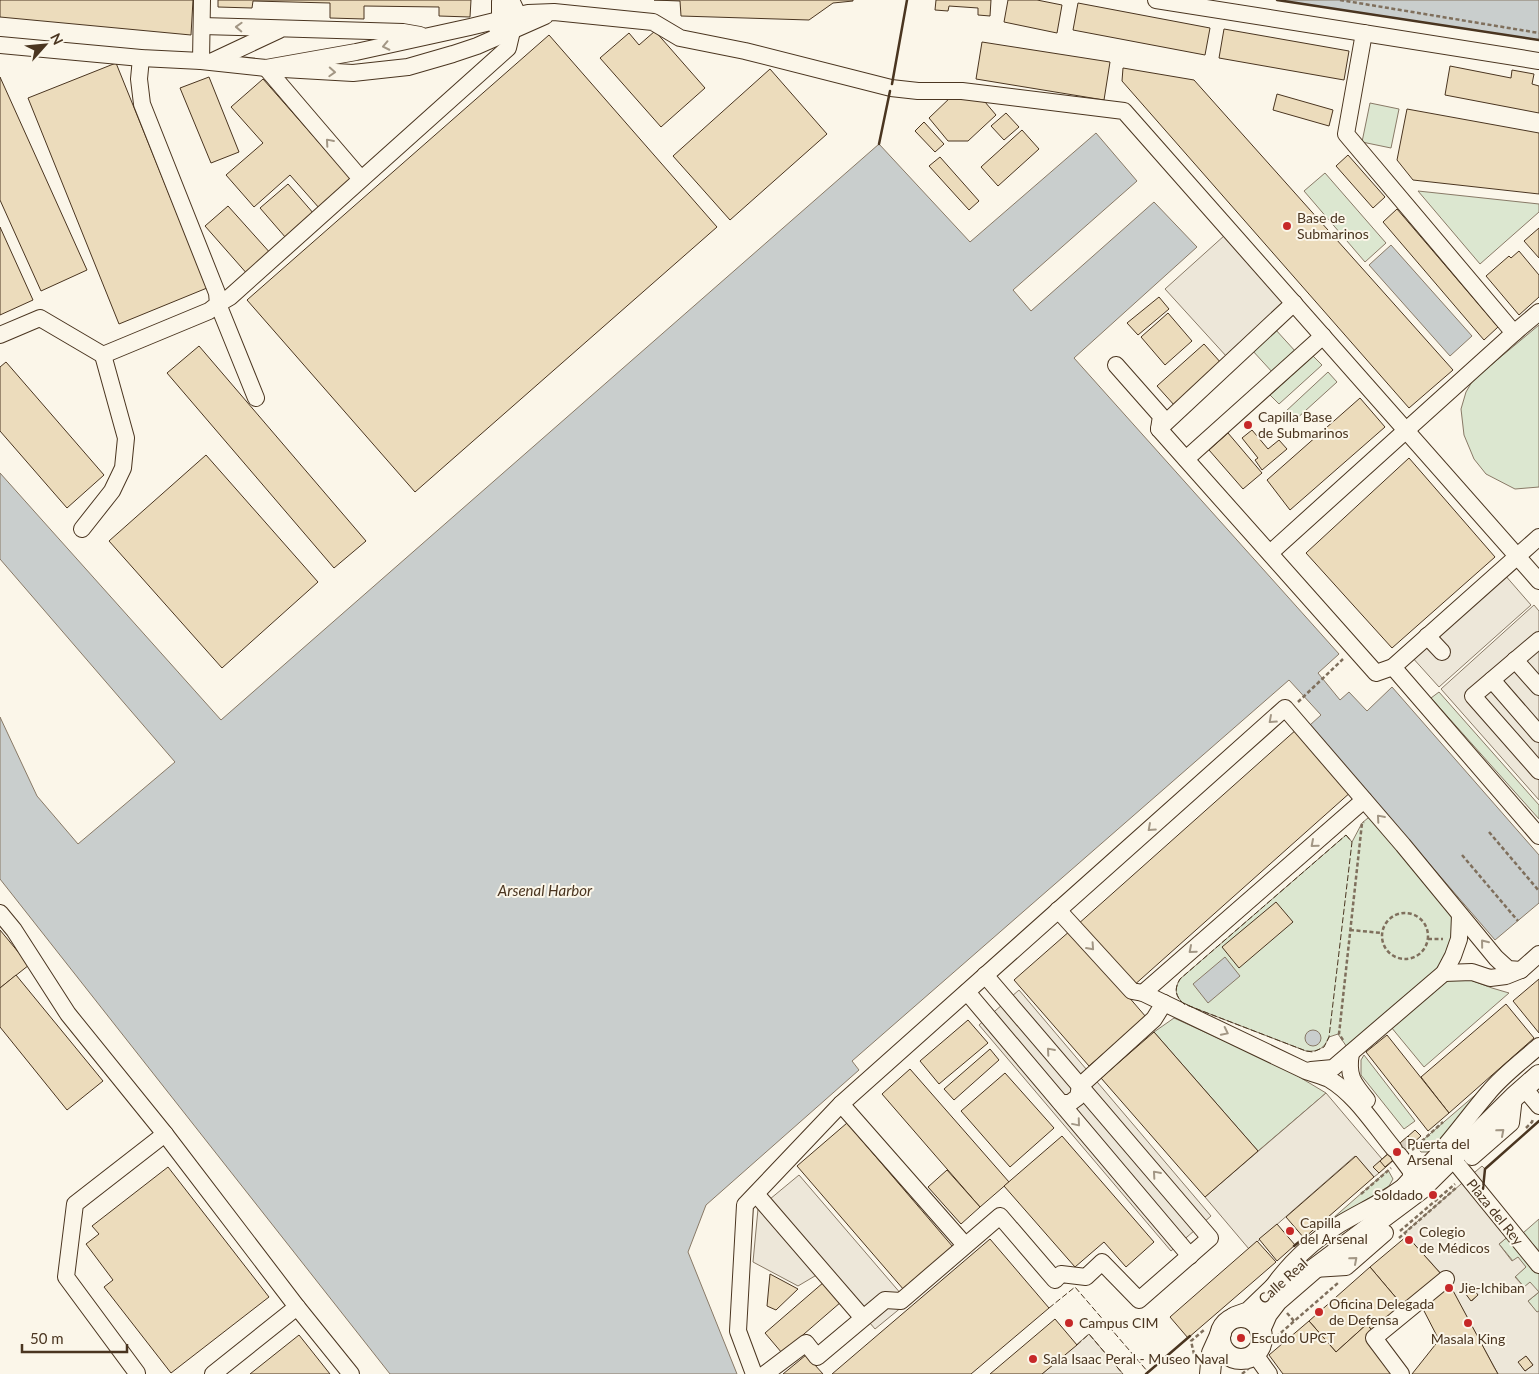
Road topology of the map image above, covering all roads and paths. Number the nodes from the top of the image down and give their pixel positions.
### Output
1 (202, 0) edge
2 (1156, 0) edge
3 (1340, 0) edge
4 (514, 8) edge
5 (506, 25) junction
6 (202, 26) junction
7 (283, 28) junction
8 (470, 28) junction
9 (1364, 33) junction
10 (1539, 33) edge
11 (427, 37) junction
12 (0, 45) edge
13 (141, 58) junction
14 (206, 61) junction
15 (1539, 61) edge
16 (266, 68) junction
17 (361, 179) junction
18 (1294, 303) junction
19 (218, 304) junction
20 (1539, 312) edge
21 (1514, 333) junction
22 (0, 335) edge
23 (1322, 336) junction
24 (103, 355) junction
25 (1116, 365) dead end
26 (256, 398) dead end
27 (1159, 429) junction
28 (1406, 430) junction
29 (1186, 459) junction
30 (82, 529) dead end
31 (1539, 537) edge
32 (1270, 553) junction
33 (1517, 556) junction
34 (1539, 581) edge
35 (1427, 636) junction
36 (1538, 642) edge
37 (1354, 649) junction
38 (1442, 652) dead end
39 (1515, 660) junction
40 (1393, 667) junction
41 (1492, 680) junction
42 (1539, 687) edge
43 (1297, 703) dead end
44 (1539, 734) edge
45 (1539, 771) edge
46 (1364, 800) junction
47 (1362, 823) dead end
48 (1489, 832) dead end
49 (1539, 836) edge
50 (1462, 855) dead end
51 (1539, 891) edge
52 (1058, 910) junction
53 (0, 913) edge
54 (1460, 914) junction
55 (1518, 921) dead end
56 (1350, 930) junction
57 (1382, 933) junction
58 (1539, 954) edge
59 (1521, 970) junction
60 (1444, 973) junction
61 (985, 975) junction
62 (967, 992) junction
63 (1143, 993) junction
64 (1164, 1002) junction
65 (1339, 1034) dead end
66 (1539, 1046) edge
67 (1351, 1053) junction
68 (1539, 1060) edge
69 (1306, 1071) junction
70 (1539, 1075) edge
71 (1080, 1086) junction
72 (1519, 1093) junction
73 (1061, 1103) junction
74 (841, 1104) junction
75 (1539, 1106) edge
76 (165, 1134) junction
77 (1400, 1149) junction
78 (1472, 1157) dead end
79 (1443, 1158) junction
80 (1170, 1191) junction
81 (1406, 1193) junction
82 (756, 1194) junction
83 (1150, 1209) junction
84 (1385, 1233) dead end
85 (965, 1245) junction
86 (1190, 1256) junction
87 (1539, 1265) edge
88 (1314, 1269) junction
89 (1446, 1279) dead end
90 (297, 1308) junction
91 (1287, 1313) dead end
92 (863, 1318) junction
93 (1235, 1318) junction
94 (1294, 1321) dead end
95 (1260, 1330) junction
96 (1220, 1332) junction
97 (1247, 1356) junction
98 (137, 1373) edge
99 (214, 1374) edge
100 (351, 1374) edge
101 (754, 1374) edge
102 (765, 1374) edge
103 (1210, 1374) edge
104 (1219, 1374) edge
105 (1269, 1374) edge
106 (1402, 1374) edge

1 - 6 street
2 - 9 street
3 - 10 path
4 - 5 street
4 - 5 street
4 - 8 street
4 - 18 street
5 - 8 street
16 -> 5 street
5 - 17 street
7 -> 6 street
6 - 14 street
7 - 11 street
7 - 14 street
8 - 11 street
9 - 15 street
9 - 21 street
11 -> 16 street
12 - 13 street
13 - 14 street
13 - 19 street
14 - 16 street
17 -> 16 street
17 - 19 street
18 - 23 street
18 - 27 street
19 - 24 street
19 - 26 street
20 - 21 street
21 - 28 street
22 - 24 street
23 - 28 street
23 - 29 street
24 - 30 street
25 - 27 street
27 - 29 street
28 - 32 street
28 - 33 street
29 - 32 street
31 - 33 street
32 - 37 street
33 - 34 street
33 - 35 street
35 - 38 street
35 - 40 street
36 - 39 street
37 - 40 street
37 - 43 path
39 - 41 street
39 - 42 street
40 - 49 street
41 - 44 street
41 - 45 street
46 -> 52 street
54 -> 46 street
46 -> 63 street
47 - 56 path
48 - 51 path
50 - 55 path
52 - 61 street
52 -> 63 street
53 - 76 street
59 -> 54 street
54 - 60 street
56 - 57 path
56 - 65 path
57 - 57 path
58 - 59 street
59 - 60 street
60 - 67 street
61 - 62 street
71 -> 61 street
62 - 73 street
62 - 74 street
63 - 64 street
64 -> 69 street
64 - 71 street
66 - 79 street
67 - 69 street
67 - 77 street
68 - 79 main road, Calle Real
69 - 77 street
70 - 72 main road, Calle Real
71 - 73 street
80 -> 71 street
72 - 75 street
78 -> 72 street
72 - 79 main road, Calle Real
73 -> 83 street
74 - 82 street
74 - 85 street
76 - 90 street
76 - 98 street
77 - 79 street
77 - 81 street
79 - 81 main road, Calle Real
79 - 87 street, Plaza del Rey
80 - 83 street
80 - 86 street
81 - 88 main road, Calle Real
81 - 93 main road, Calle Real
82 - 92 street
82 - 101 street
83 - 86 street
88 -> 84 street
85 - 86 street
85 - 92 street
88 - 95 main road, Calle Real
89 - 106 street
90 - 99 street
90 - 100 street
91 - 94 path
92 - 102 street
93 - 95 main road
93 - 96 main road
95 - 97 main road
96 - 97 main road
96 - 103 main road
97 - 104 main road
97 - 105 street

